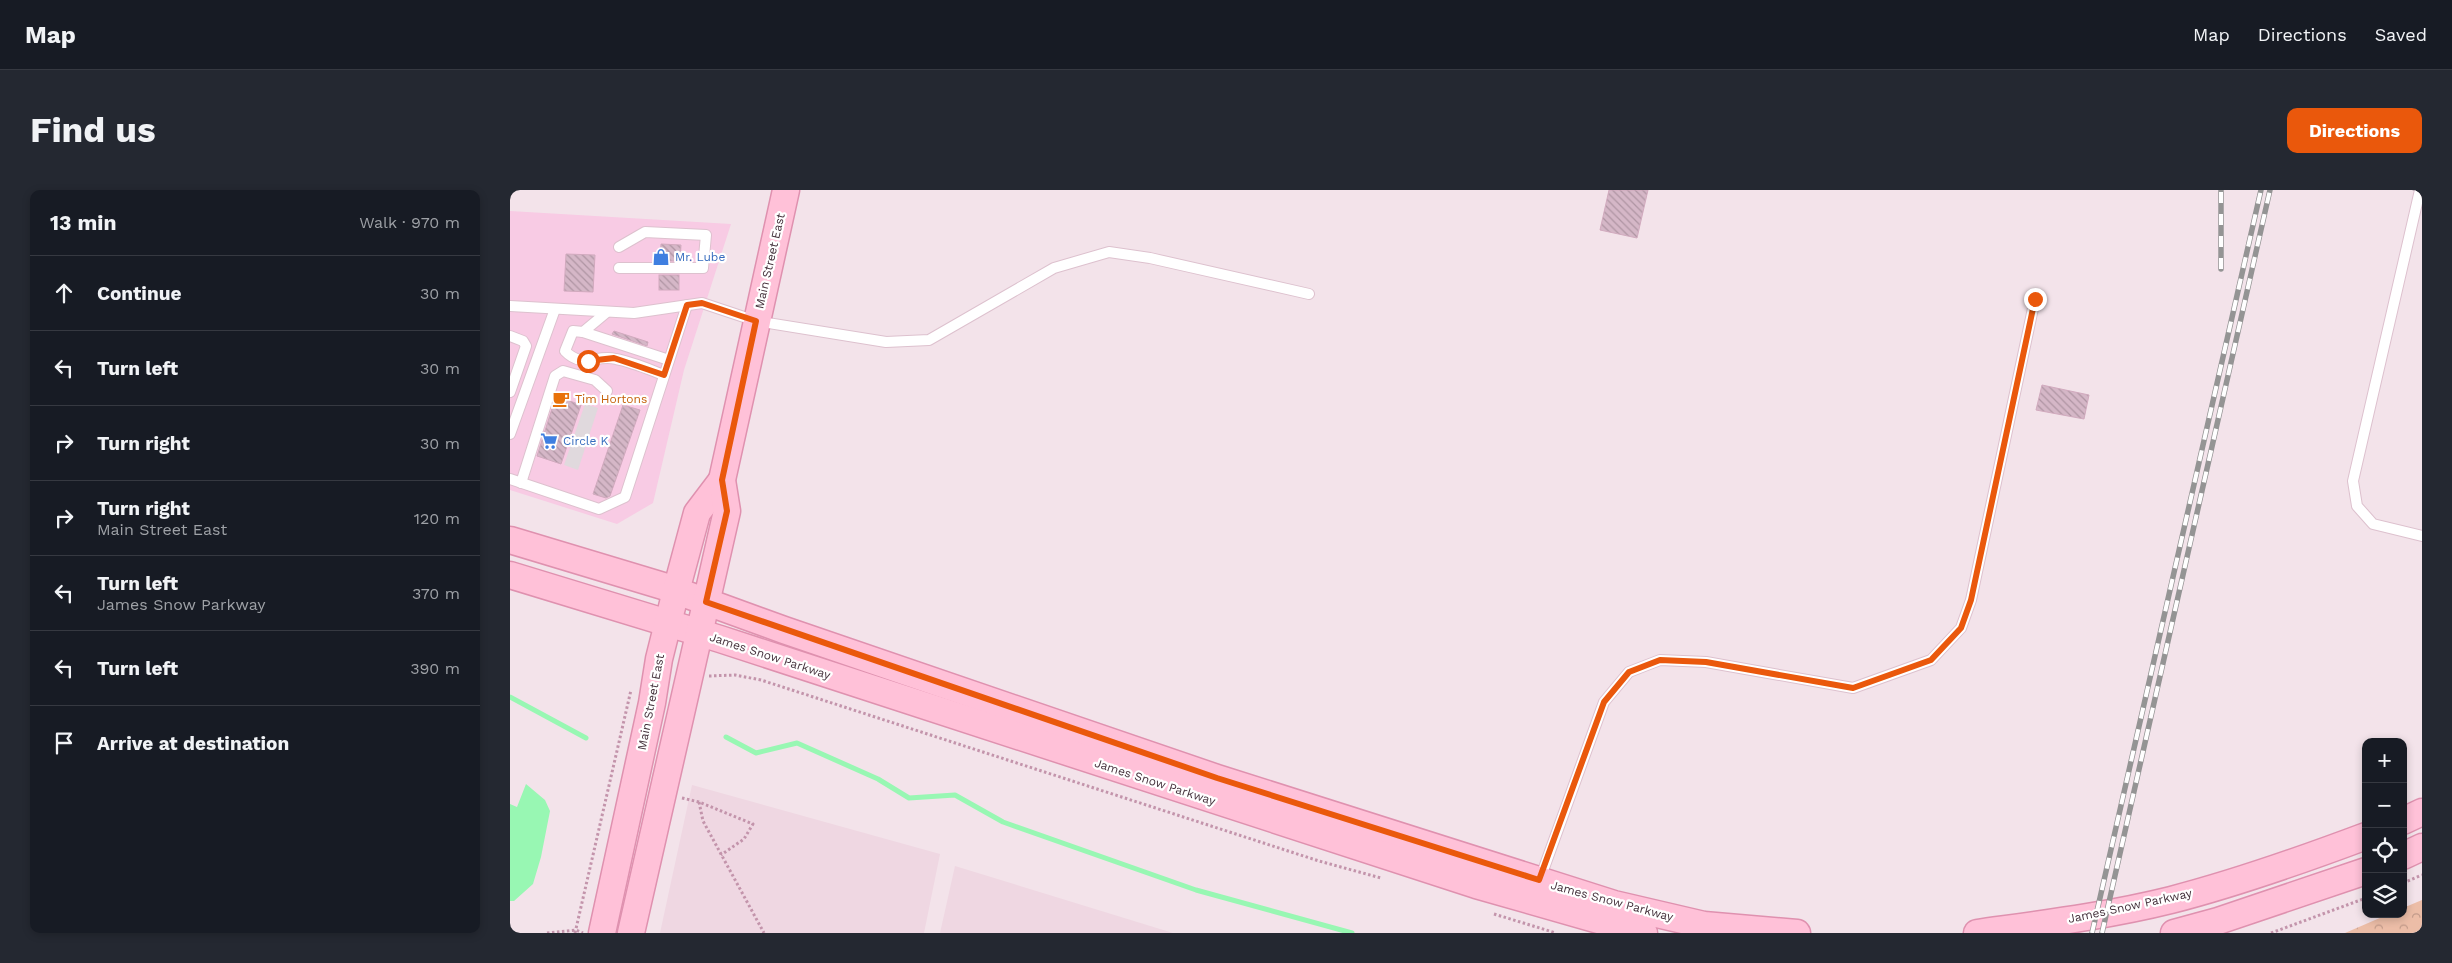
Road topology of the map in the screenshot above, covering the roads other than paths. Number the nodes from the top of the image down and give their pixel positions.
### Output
1 (786, 190) edge
2 (2420, 190) edge
3 (620, 247) dead end
4 (619, 268) dead end
5 (1308, 294) dead end
6 (2035, 299) dead end
7 (687, 305) junction
8 (510, 306) edge
9 (555, 310) junction
10 (606, 312) junction
11 (756, 321) junction
12 (583, 332) junction
13 (510, 336) edge
14 (669, 360) junction
15 (664, 375) junction
16 (608, 391) dead end
17 (510, 392) edge
18 (510, 434) edge
19 (510, 479) edge
20 (722, 480) junction
21 (521, 483) junction
22 (2422, 536) edge
23 (510, 540) edge
24 (510, 575) edge
25 (670, 589) junction
26 (706, 602) junction
27 (668, 623) junction
28 (699, 633) junction
29 (2422, 812) edge
30 (2407, 819) edge
31 (2362, 838) edge
32 (2422, 846) edge
33 (2407, 854) edge
34 (2362, 872) edge
35 (1539, 880) junction
36 (602, 933) edge
37 (631, 933) edge
38 (1644, 933) edge
39 (1797, 933) edge
40 (1976, 933) edge
41 (2174, 933) edge

1 - 11 main road, Main Street East
2 - 22 lane
3 - 4 lane
5 - 11 lane
6 - 35 lane
7 - 10 lane
7 - 11 lane
7 - 14 lane
8 - 9 lane
9 - 10 lane
9 - 18 lane
10 - 12 lane
11 - 20 main road, Main Street East
12 - 14 lane
12 - 15 lane
13 - 17 lane
14 - 15 lane
15 - 21 lane
16 - 21 lane
19 - 21 lane
20 - 25 main road, Main Street East
20 - 26 main road, Main Street East
23 - 25 main road, James Snow Parkway
24 - 27 main road, James Snow Parkway
25 - 26 main road, James Snow Parkway
25 - 27 main road, Main Street East
26 - 28 main road, Main Street East
26 - 35 main road, James Snow Parkway
27 - 28 main road, James Snow Parkway
27 - 36 main road, Main Street East
28 - 37 main road, Main Street East
28 - 38 main road, James Snow Parkway
29 - 30 main road
31 - 40 main road, James Snow Parkway
32 - 33 main road
34 - 41 main road
35 - 39 main road, James Snow Parkway

